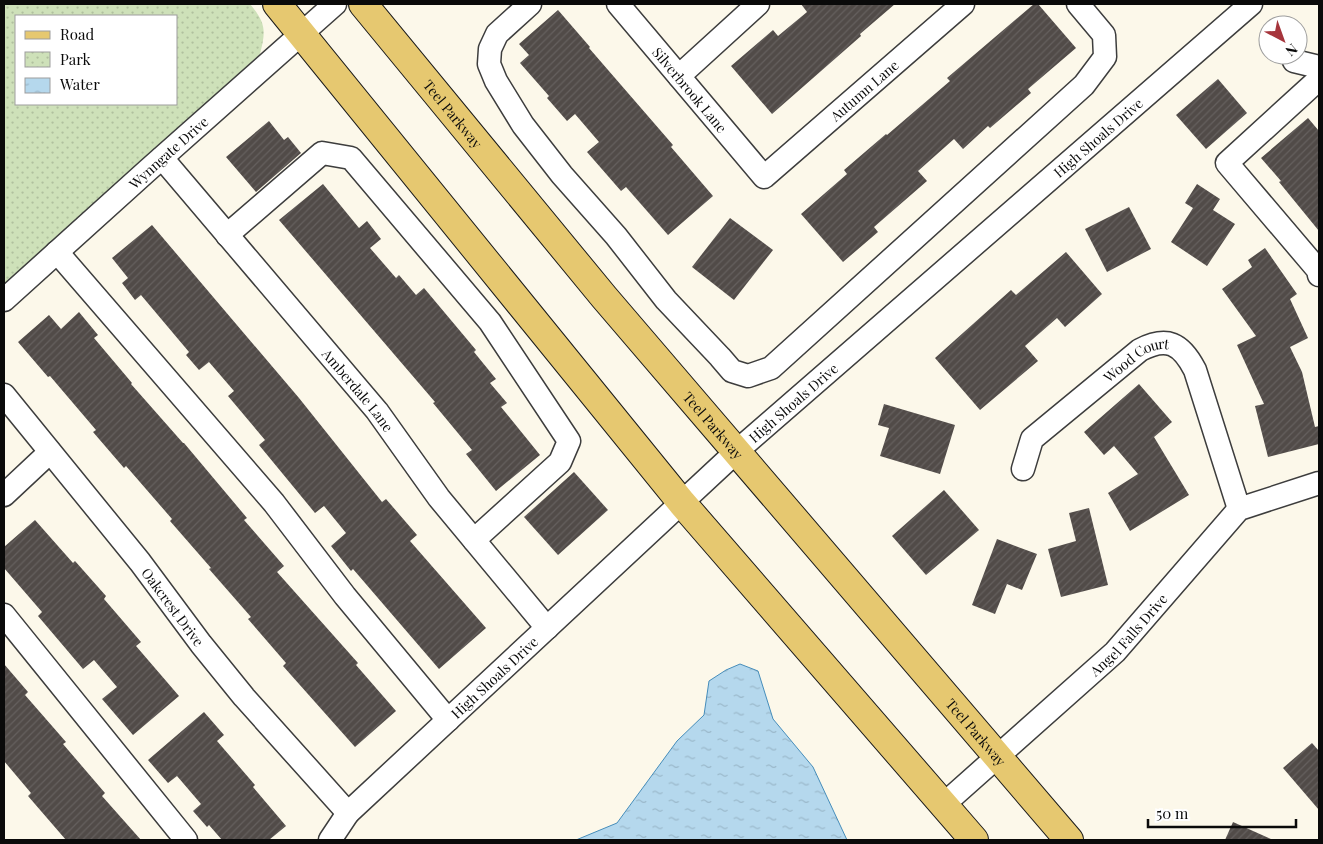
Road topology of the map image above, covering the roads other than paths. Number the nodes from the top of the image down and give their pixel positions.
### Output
1 (277, 4) edge
2 (335, 4) edge
3 (363, 4) edge
4 (530, 4) edge
5 (618, 4) edge
6 (758, 4) edge
7 (963, 4) edge
8 (1078, 4) edge
9 (1240, 7) edge
10 (302, 34) junction
11 (679, 76) junction
12 (1319, 79) edge
13 (162, 158) junction
14 (764, 177) joint
15 (227, 235) junction
16 (57, 252) junction
17 (1319, 275) edge
18 (4, 300) edge
19 (4, 395) edge
20 (737, 451) junction
21 (50, 452) junction
22 (1023, 469) dead end
23 (1319, 483) edge
24 (4, 495) edge
25 (682, 503) junction
26 (1239, 509) junction
27 (474, 540) junction
28 (4, 615) edge
29 (547, 628) junction
30 (448, 720) junction
31 (998, 756) junction
32 (943, 805) junction
33 (348, 813) junction
34 (186, 840) edge
35 (330, 840) edge
36 (974, 840) edge
37 (1069, 840) edge

1 - 10 main road
2 - 10 street, Wynngate Drive
3 - 20 main road, Teel Parkway
4 - 8 street
5 - 11 street, Silverbrook Lane
6 - 11 street
7 - 14 street, Autumn Lane
9 - 20 street, High Shoals Drive
10 - 13 street, Wynngate Drive
10 - 25 main road
11 - 14 street, Silverbrook Lane
12 - 17 street
13 - 15 street, Amberdale Lane
13 - 16 street, Wynngate Drive
15 - 27 street, Amberdale Lane
15 - 27 street
16 - 18 street, Wynngate Drive
16 - 30 street
19 - 21 street, Oakcrest Drive
20 - 25 street, High Shoals Drive
20 - 31 main road, Teel Parkway
21 - 24 street
21 - 33 street, Oakcrest Drive
22 - 26 street, Wood Court
23 - 26 street
25 - 29 street, High Shoals Drive
25 - 32 main road
26 - 31 street, Angel Falls Drive
27 - 29 street, Amberdale Lane
28 - 34 street
29 - 30 street, High Shoals Drive
30 - 33 street, High Shoals Drive
31 - 32 street, Angel Falls Drive
31 - 37 main road, Teel Parkway
32 - 36 main road
33 - 35 street, High Shoals Drive

